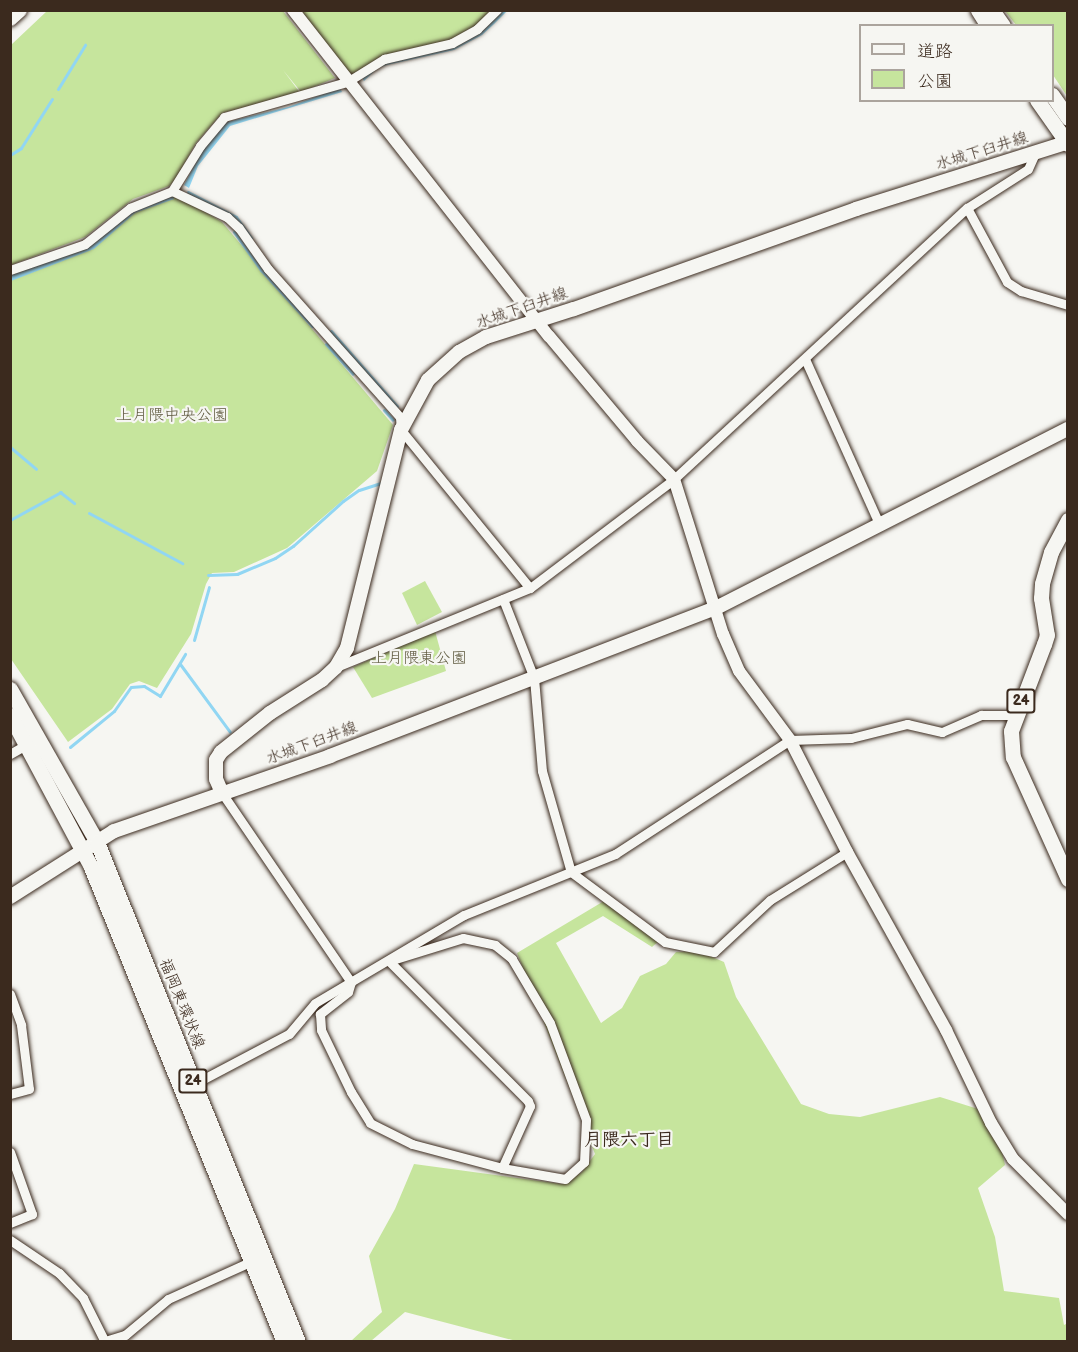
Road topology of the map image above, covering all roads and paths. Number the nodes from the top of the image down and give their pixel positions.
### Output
1 (18, 10) edge
2 (293, 10) edge
3 (497, 10) edge
4 (978, 10) edge
5 (992, 10) edge
6 (10, 18) edge
7 (987, 24) edge
8 (1002, 24) edge
9 (347, 82) junction
10 (1054, 97) edge
11 (1038, 102) edge
12 (1068, 118) edge
13 (1067, 143) edge
14 (1035, 153) junction
15 (172, 190) junction
16 (967, 208) junction
17 (10, 270) edge
18 (1068, 305) edge
19 (538, 320) junction
20 (805, 359) junction
21 (1068, 429) edge
22 (401, 430) junction
23 (674, 479) junction
24 (1068, 519) edge
25 (880, 526) junction
26 (530, 588) junction
27 (503, 599) junction
28 (716, 608) junction
29 (336, 667) junction
30 (534, 678) junction
31 (10, 689) edge
32 (10, 715) edge
33 (1015, 715) junction
34 (790, 740) junction
35 (27, 744) junction
36 (10, 754) edge
37 (222, 793) junction
38 (97, 842) junction
39 (83, 851) junction
40 (847, 852) junction
41 (571, 872) junction
42 (1068, 879) edge
43 (10, 897) edge
44 (389, 961) junction
45 (351, 982) junction
46 (10, 993) edge
47 (194, 1084) junction
48 (10, 1094) edge
49 (10, 1152) edge
50 (502, 1168) junction
51 (1068, 1214) edge
52 (10, 1223) edge
53 (10, 1240) edge
54 (252, 1261) junction
55 (105, 1341) edge
56 (284, 1341) edge
57 (298, 1341) edge

1 - 6 highway
2 - 9 street
3 - 9 street
4 - 7 main road
5 - 8 main road
9 - 15 street
9 - 19 street
10 - 12 main road
11 - 13 main road
13 - 14 main road, 水城下臼井線
14 - 16 street
14 - 19 main road, 水城下臼井線
15 - 17 street
15 - 22 street
16 - 18 street
16 - 20 street
19 - 22 main road, 水城下臼井線
19 - 23 street
20 - 23 street
20 - 25 street
21 - 25 main road, 水城下臼井線
22 - 26 street
22 - 29 main road, 水城下臼井線
23 - 26 street
23 - 28 street
24 - 33 main road, 24
25 - 28 main road, 水城下臼井線
26 - 27 street
27 - 29 street
27 - 30 street
28 - 30 main road, 水城下臼井線
28 - 34 street
29 - 37 main road, 水城下臼井線
30 - 37 main road, 水城下臼井線
30 - 41 street
31 - 38 main road, 福岡東環状線 / 24
32 - 35 main road, 福岡東環状線 / 24
33 - 34 street
33 - 42 main road, 24
34 - 40 street
34 - 41 street
35 - 36 street
35 - 39 main road, 福岡東環状線 / 24
37 - 38 main road, 水城下臼井線
37 - 45 street
38 - 39 main road, 水城下臼井線
38 - 47 main road, 福岡東環状線 / 24
39 - 43 main road, 水城下臼井線
39 - 54 main road, 福岡東環状線 / 24
40 - 41 street
40 - 51 street
41 - 44 street
44 - 45 street
44 - 50 street
44 - 50 street
45 - 47 street
45 - 50 street
46 - 48 street
47 - 57 main road, 福岡東環状線 / 24
49 - 52 street
53 - 55 street
54 - 55 street
54 - 56 main road, 福岡東環状線 / 24

